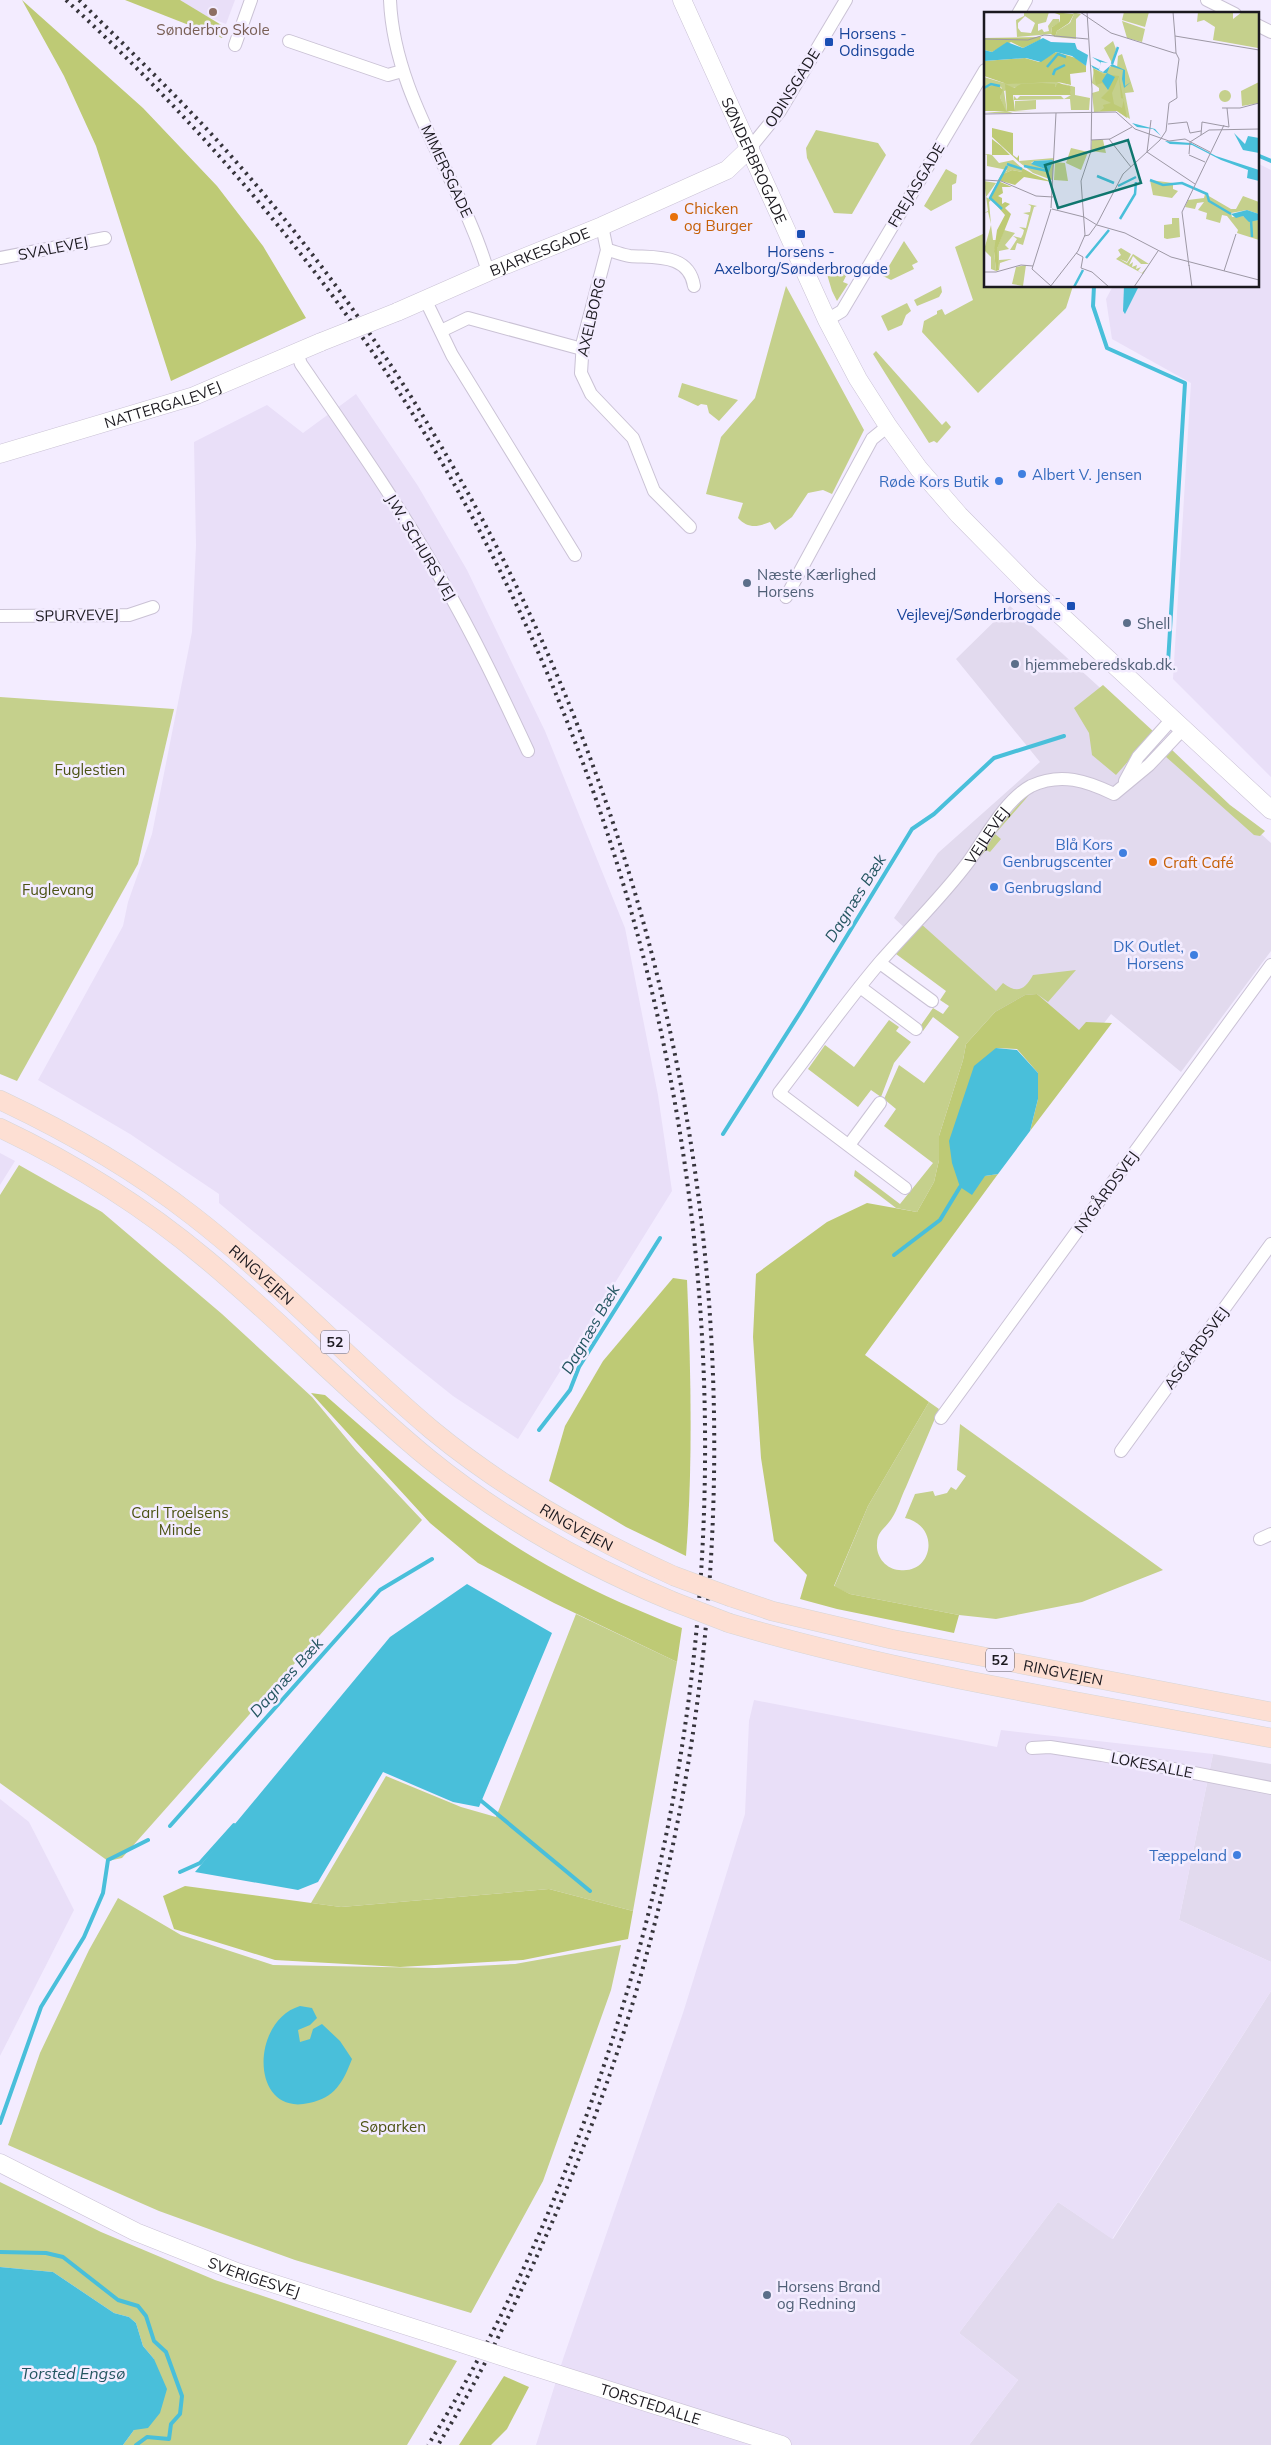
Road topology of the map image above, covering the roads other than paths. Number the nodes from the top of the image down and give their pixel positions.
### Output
1 (251, 0) edge
2 (390, 0) edge
3 (682, 0) edge
4 (846, 0) edge
5 (1026, 0) edge
6 (1207, 0) edge
7 (1019, 12) edge
8 (1231, 12) edge
9 (1258, 26) edge
10 (1271, 32) edge
11 (289, 41) dead end
12 (236, 45) dead end
13 (402, 71) junction
14 (984, 72) edge
15 (750, 148) junction
16 (602, 226) junction
17 (105, 238) dead end
18 (607, 250) junction
19 (0, 258) edge
20 (488, 272) junction
21 (694, 286) dead end
22 (425, 299) junction
23 (827, 320) junction
24 (441, 331) junction
25 (321, 342) joint
26 (582, 349) junction
27 (297, 353) junction
28 (888, 426) junction
29 (0, 454) edge
30 (690, 526) dead end
31 (575, 556) dead end
32 (786, 597) dead end
33 (153, 607) dead end
34 (0, 616) edge
35 (1179, 723) junction
36 (528, 751) dead end
37 (1271, 810) edge
38 (880, 963) junction
39 (1271, 965) edge
40 (860, 988) junction
41 (932, 1001) dead end
42 (916, 1029) dead end
43 (0, 1100) edge
44 (880, 1103) dead end
45 (0, 1128) edge
46 (849, 1146) junction
47 (905, 1188) dead end
48 (1271, 1244) edge
49 (941, 1418) dead end
50 (1122, 1451) dead end
51 (1271, 1712) edge
52 (1271, 1738) edge
53 (1032, 1748) dead end
54 (1271, 1788) edge
55 (0, 2163) edge
56 (519, 2362) joint
57 (782, 2445) edge

1 - 12 street
2 - 13 street, MIMERSGADE
3 - 15 street, SØNDERBROGADE
4 - 15 street, ODINSGADE
5 - 7 street
6 - 8 street
9 - 10 street
11 - 13 street
13 - 20 street, MIMERSGADE
14 - 23 street, FREJASGADE
15 - 16 street, BJARKESGADE
15 - 23 street, SØNDERBROGADE
16 - 18 street, AXELBORG
16 - 20 street, BJARKESGADE
17 - 19 street, SVALEVEJ
18 - 21 street
18 - 26 street, AXELBORG
20 - 22 street, BJARKESGADE
22 - 24 street
22 - 25 street, BJARKESGADE, bridge
23 - 28 street, SØNDERBROGADE
24 - 26 street
24 - 31 street
25 - 27 street, NATTERGALEVEJ
26 - 30 street, AXELBORG
27 - 29 street, NATTERGALEVEJ
27 - 36 street, J.W. SCHURS VEJ
28 - 32 street
28 - 35 street, SØNDERBROGADE
33 - 34 street, SPURVEVEJ
35 - 37 street
35 - 38 street, VEJLEVEJ
38 - 40 street, VEJLEVEJ
38 - 41 street
39 - 49 street, NYGÅRDSVEJ
40 - 42 street
40 - 46 street, VEJLEVEJ
43 - 51 main road, RINGVEJEN / 52, bridge
44 - 46 street
45 - 52 main road, RINGVEJEN / 52, bridge
46 - 47 street, VEJLEVEJ
48 - 50 street, ASGÅRDSVEJ
53 - 54 street, LOKESALLE
55 - 56 street, SVERIGESVEJ, bridge
56 - 57 street, TORSTEDALLE

